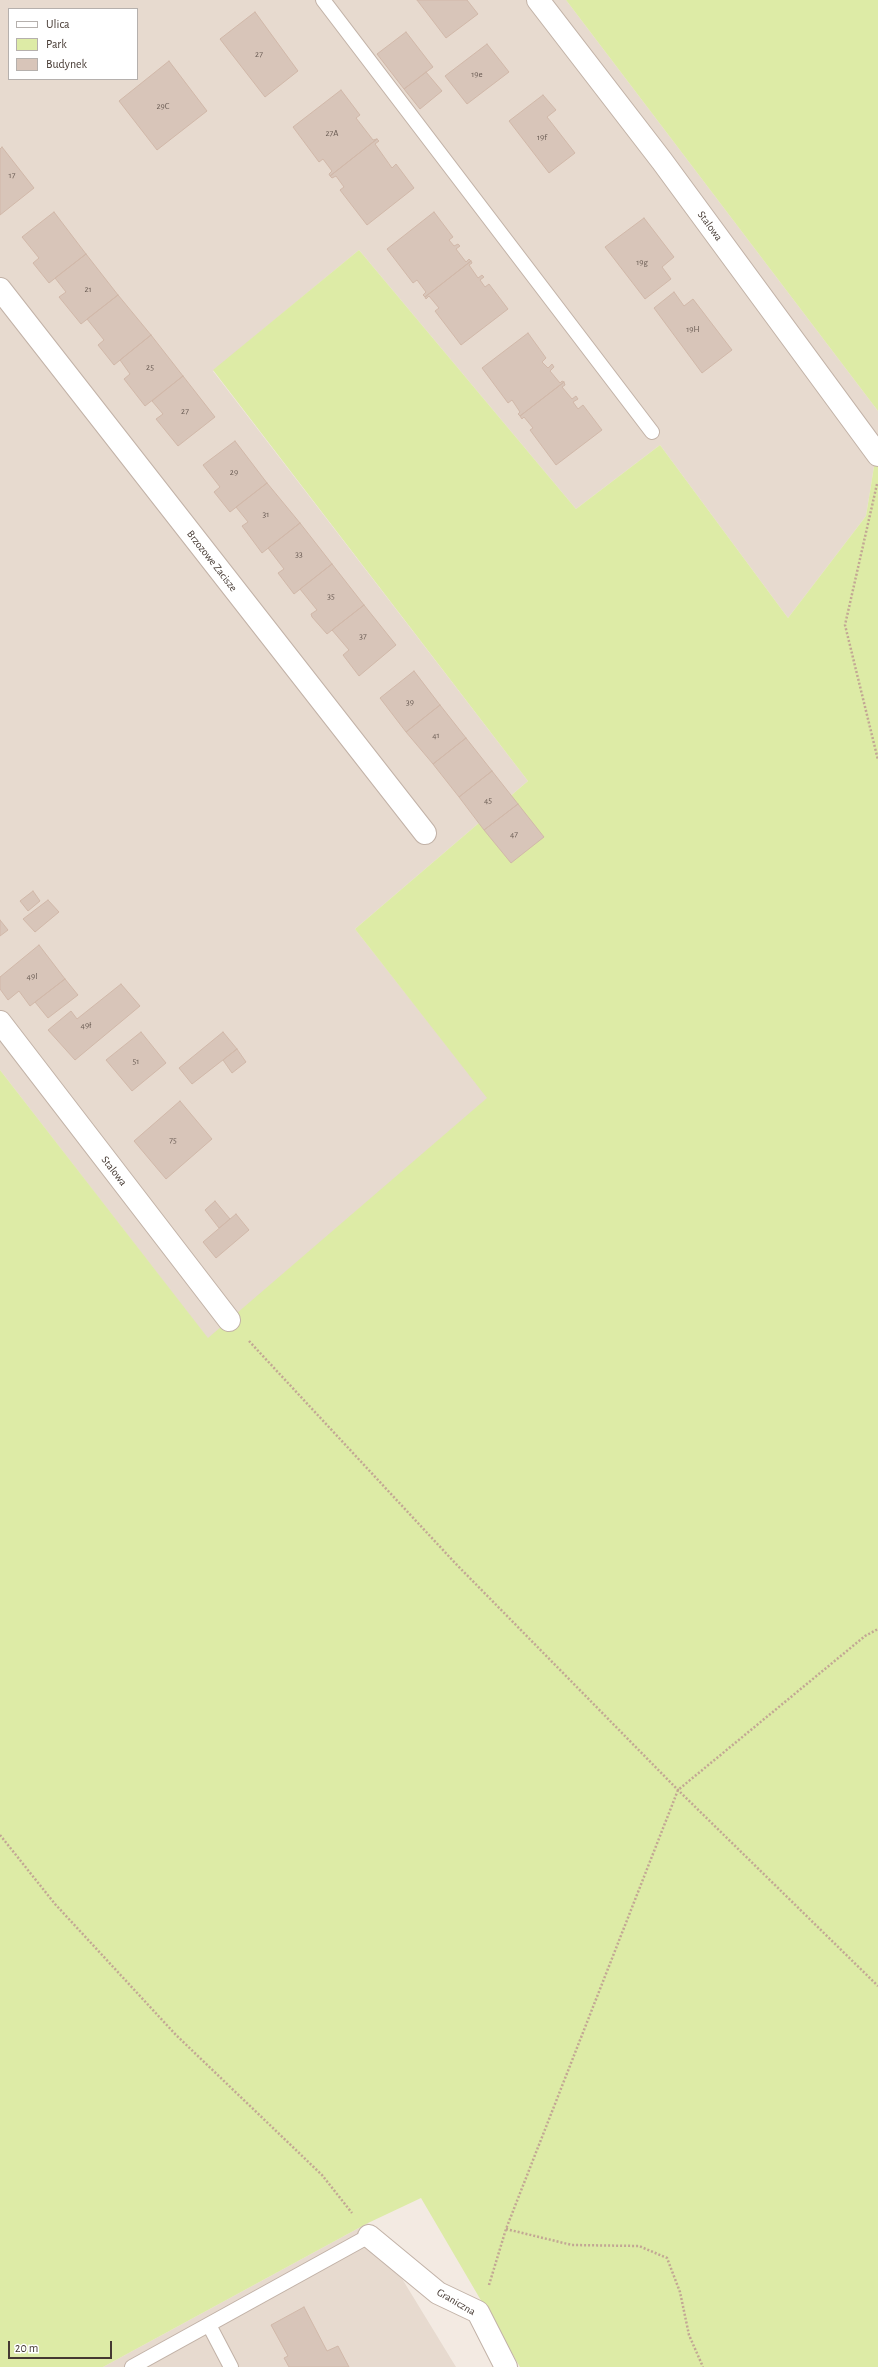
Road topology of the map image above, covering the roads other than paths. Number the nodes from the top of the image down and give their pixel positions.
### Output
1 (324, 0) edge
2 (538, 0) edge
3 (0, 289) edge
4 (652, 432) dead end
5 (878, 455) edge
6 (425, 833) dead end
7 (0, 1022) edge
8 (229, 1320) road end
9 (369, 2236) joint
10 (209, 2325) junction
11 (132, 2367) edge
12 (231, 2367) edge
13 (506, 2367) edge

1 - 4 lane
2 - 5 street, Stalowa
3 - 6 street, Brzozowe Zacisze
7 - 8 street, Stalowa
9 - 10 lane
9 - 13 street, Graniczna
10 - 11 lane
10 - 12 lane

